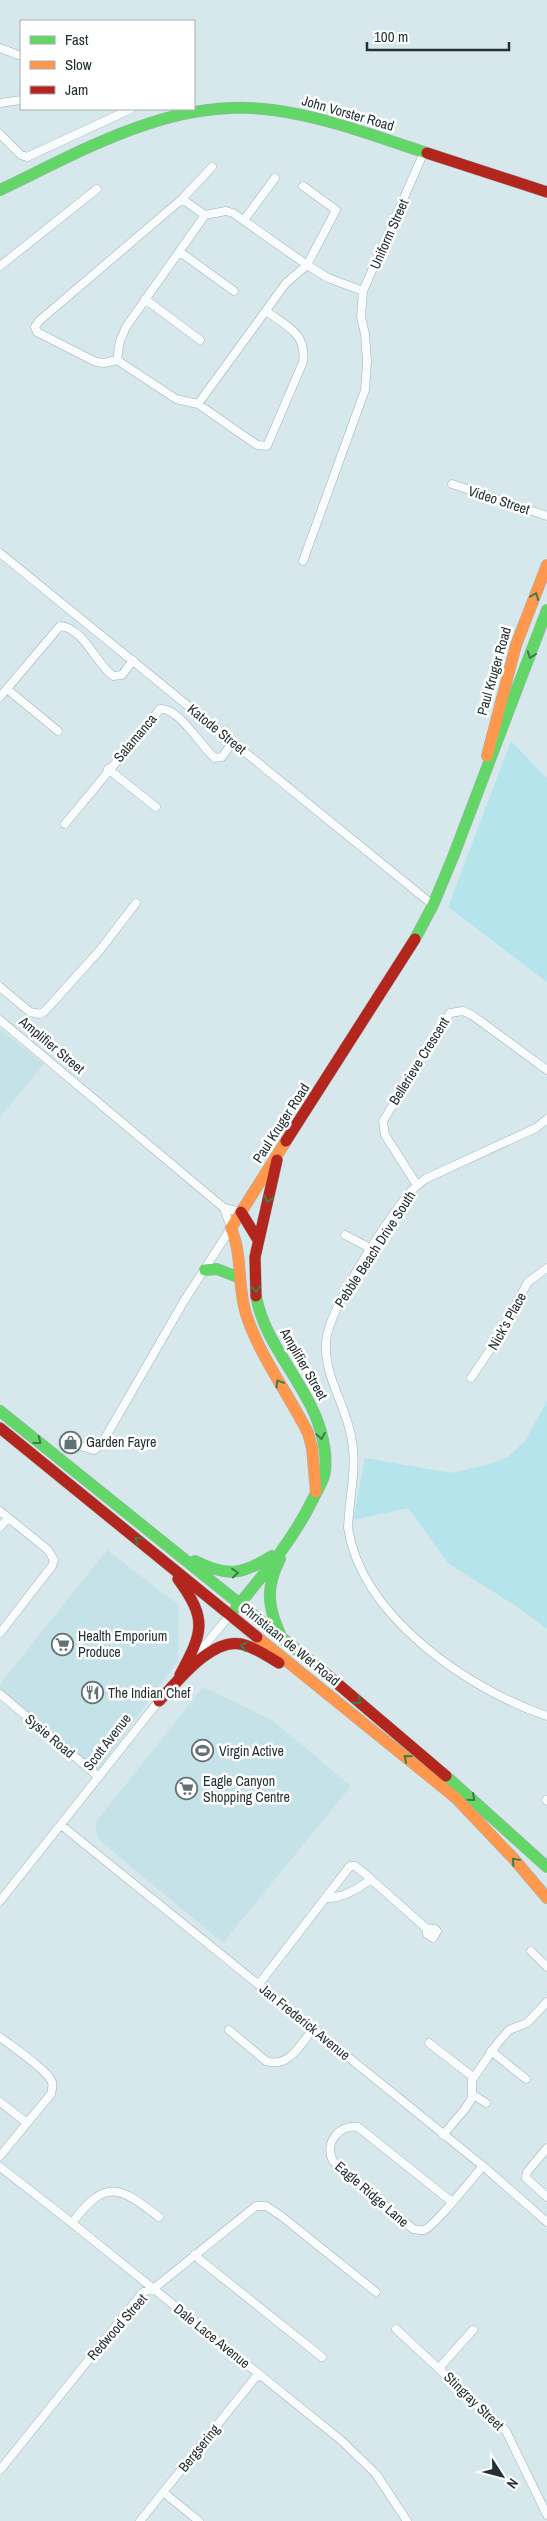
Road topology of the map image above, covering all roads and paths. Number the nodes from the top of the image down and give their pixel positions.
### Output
1 (0, 48) edge
2 (20, 56) edge
3 (20, 100) edge
4 (0, 103) edge
5 (129, 110) edge
6 (0, 134) edge
7 (424, 152) junction
8 (212, 167) dead end
9 (275, 178) dead end
10 (303, 186) dead end
11 (97, 189) dead end
12 (0, 190) edge
13 (547, 192) edge
14 (182, 199) junction
15 (205, 215) junction
16 (244, 220) junction
17 (180, 252) junction
18 (307, 265) junction
19 (0, 266) edge
20 (234, 291) dead end
21 (364, 292) junction
22 (145, 299) junction
23 (266, 311) junction
24 (200, 340) dead end
25 (117, 360) junction
26 (198, 404) junction
27 (452, 484) dead end
28 (547, 516) edge
29 (0, 554) edge
30 (303, 561) dead end
31 (547, 565) edge
32 (547, 610) edge
33 (132, 660) junction
34 (7, 689) junction
35 (0, 697) edge
36 (58, 731) dead end
37 (232, 742) junction
38 (108, 769) junction
39 (480, 789) junction
40 (156, 807) dead end
41 (65, 824) dead end
42 (136, 903) dead end
43 (433, 905) junction
44 (0, 987) edge
45 (0, 1020) edge
46 (547, 1070) edge
47 (547, 1119) edge
48 (278, 1157) junction
49 (417, 1185) junction
50 (224, 1208) junction
51 (241, 1212) junction
52 (232, 1228) junction
53 (345, 1235) dead end
54 (258, 1240) junction
55 (372, 1250) junction
56 (547, 1268) edge
57 (205, 1270) junction
58 (240, 1278) junction
59 (471, 1378) dead end
60 (0, 1411) edge
61 (0, 1428) edge
62 (80, 1446) dead end
63 (316, 1492) junction
64 (0, 1512) edge
65 (8, 1518) junction
66 (300, 1526) junction
67 (0, 1527) edge
68 (285, 1546) junction
69 (174, 1550) junction
70 (166, 1562) junction
71 (239, 1604) junction
72 (230, 1615) junction
73 (0, 1633) edge
74 (281, 1636) junction
75 (179, 1676) junction
76 (317, 1686) junction
77 (0, 1694) edge
78 (159, 1701) junction
79 (547, 1716) edge
80 (99, 1777) junction
81 (61, 1826) junction
82 (547, 1867) edge
83 (371, 1879) junction
84 (325, 1898) junction
85 (547, 1898) edge
86 (0, 1901) edge
87 (426, 1928) dead end
88 (531, 1951) dead end
89 (547, 1967) edge
90 (259, 1984) junction
91 (547, 2002) edge
92 (313, 2029) junction
93 (229, 2030) dead end
94 (0, 2037) edge
95 (429, 2043) dead end
96 (491, 2051) junction
97 (473, 2077) junction
98 (526, 2079) dead end
99 (472, 2094) junction
100 (0, 2102) edge
101 (486, 2103) dead end
102 (28, 2123) junction
103 (443, 2134) junction
104 (547, 2148) edge
105 (0, 2156) edge
106 (483, 2166) junction
107 (0, 2167) edge
108 (547, 2197) edge
109 (452, 2202) junction
110 (159, 2217) dead end
111 (547, 2222) edge
112 (72, 2223) junction
113 (194, 2254) junction
114 (153, 2289) junction
115 (376, 2292) dead end
116 (396, 2329) dead end
117 (473, 2330) dead end
118 (322, 2358) dead end
119 (440, 2368) junction
120 (258, 2374) junction
121 (0, 2470) edge
122 (163, 2492) junction
123 (547, 2515) edge
124 (140, 2521) edge
125 (199, 2521) edge
126 (407, 2521) edge

1 - 2 street
3 - 4 street
5 - 6 street
7 - 12 street, John Vorster Road
7 - 13 street, John Vorster Road
7 - 21 street, Uniform Street
8 - 14 street
9 - 16 street
10 - 18 street
11 - 19 street
14 - 15 street
14 - 25 street
15 - 16 street
15 - 17 street
16 - 18 street
17 - 20 street
17 - 22 street
18 - 21 street
18 - 23 street
21 - 30 street, Uniform Street
22 - 24 street
22 - 25 street
23 - 26 street
23 - 26 street
25 - 26 street
27 - 28 street, Video Street
29 - 33 street, Katode Street
39 -> 31 street, Paul Kruger Road
32 -> 39 street, Paul Kruger Road
33 - 34 street
33 - 37 street, Katode Street
34 - 35 street
34 - 36 street
37 - 38 street, Salamanca
37 - 43 street, Katode Street
38 - 40 street
38 - 41 street, Salamanca
39 - 43 street, Paul Kruger Road
42 - 44 street
43 - 48 street, Paul Kruger Road
45 - 50 street, Amplifier Street
46 - 49 street, Bellerieve Crescent
47 - 49 street, Pebble Beach Drive South
48 - 51 street, Paul Kruger Road
48 -> 54 street, Amplifier Street
49 - 55 street, Pebble Beach Drive South
50 - 51 street, Amplifier Street
50 - 52 street, Amplifier Street
51 - 52 street, Paul Kruger Road
51 - 54 street
52 - 57 street, Paul Kruger Road
52 - 58 street, Amplifier Street
53 - 55 street
54 -> 63 street, Amplifier Street
55 - 79 street, Pebble Beach Drive South
56 - 59 street, Nick’s Place
57 - 58 street
57 - 62 street, Paul Kruger Road
63 -> 58 street, Amplifier Street
60 -> 69 street, Christiaan de Wet Road
70 -> 61 street, Christiaan de Wet Road
63 - 66 street, Amplifier Street
64 - 65 street
65 - 67 street
65 - 73 street
66 - 68 street, Amplifier Street
66 - 74 street
69 -> 68 street
68 - 71 street, Amplifier Street
69 - 71 street, Christiaan de Wet Road
70 - 72 street, Christiaan de Wet Road
70 - 75 street
71 - 72 street, Scott Avenue
71 - 74 street, Christiaan de Wet Road
72 - 75 street, Scott Avenue
72 - 76 street, Christiaan de Wet Road
74 -> 82 street, Christiaan de Wet Road
75 - 78 street, Scott Avenue
76 -> 78 street
85 -> 76 street, Christiaan de Wet Road
77 - 80 street, Sysie Road
78 - 80 street, Scott Avenue
80 - 81 street, Scott Avenue
81 - 86 street, Scott Avenue
81 - 90 street, Jan Frederick Avenue
83 - 84 street
83 - 84 street
83 - 87 street
84 - 90 street
88 - 89 street
90 - 92 street, Jan Frederick Avenue
91 - 96 street
92 - 93 street
92 - 103 street, Jan Frederick Avenue
94 - 102 street
95 - 97 street
96 - 97 street
96 - 98 street
97 - 99 street
99 - 101 street
99 - 103 street
100 - 102 street
102 - 105 street
103 - 106 street, Jan Frederick Avenue
104 - 108 street
106 - 109 street, Eagle Ridge Lane
106 - 111 street, Jan Frederick Avenue
107 - 112 street, Dale Lace Avenue
109 - 109 street, Eagle Ridge Lane
110 - 112 street
112 - 114 street, Dale Lace Avenue
113 - 114 street, Redwood Street
113 - 115 street, Redwood Street
113 - 118 street
114 - 120 street, Dale Lace Avenue
114 - 121 street, Redwood Street
116 - 119 street, Stingray Street
117 - 119 street
119 - 123 street, Stingray Street
120 - 122 street, Bergsering
120 - 126 street, Dale Lace Avenue
122 - 124 street, Bergsering
122 - 125 street

